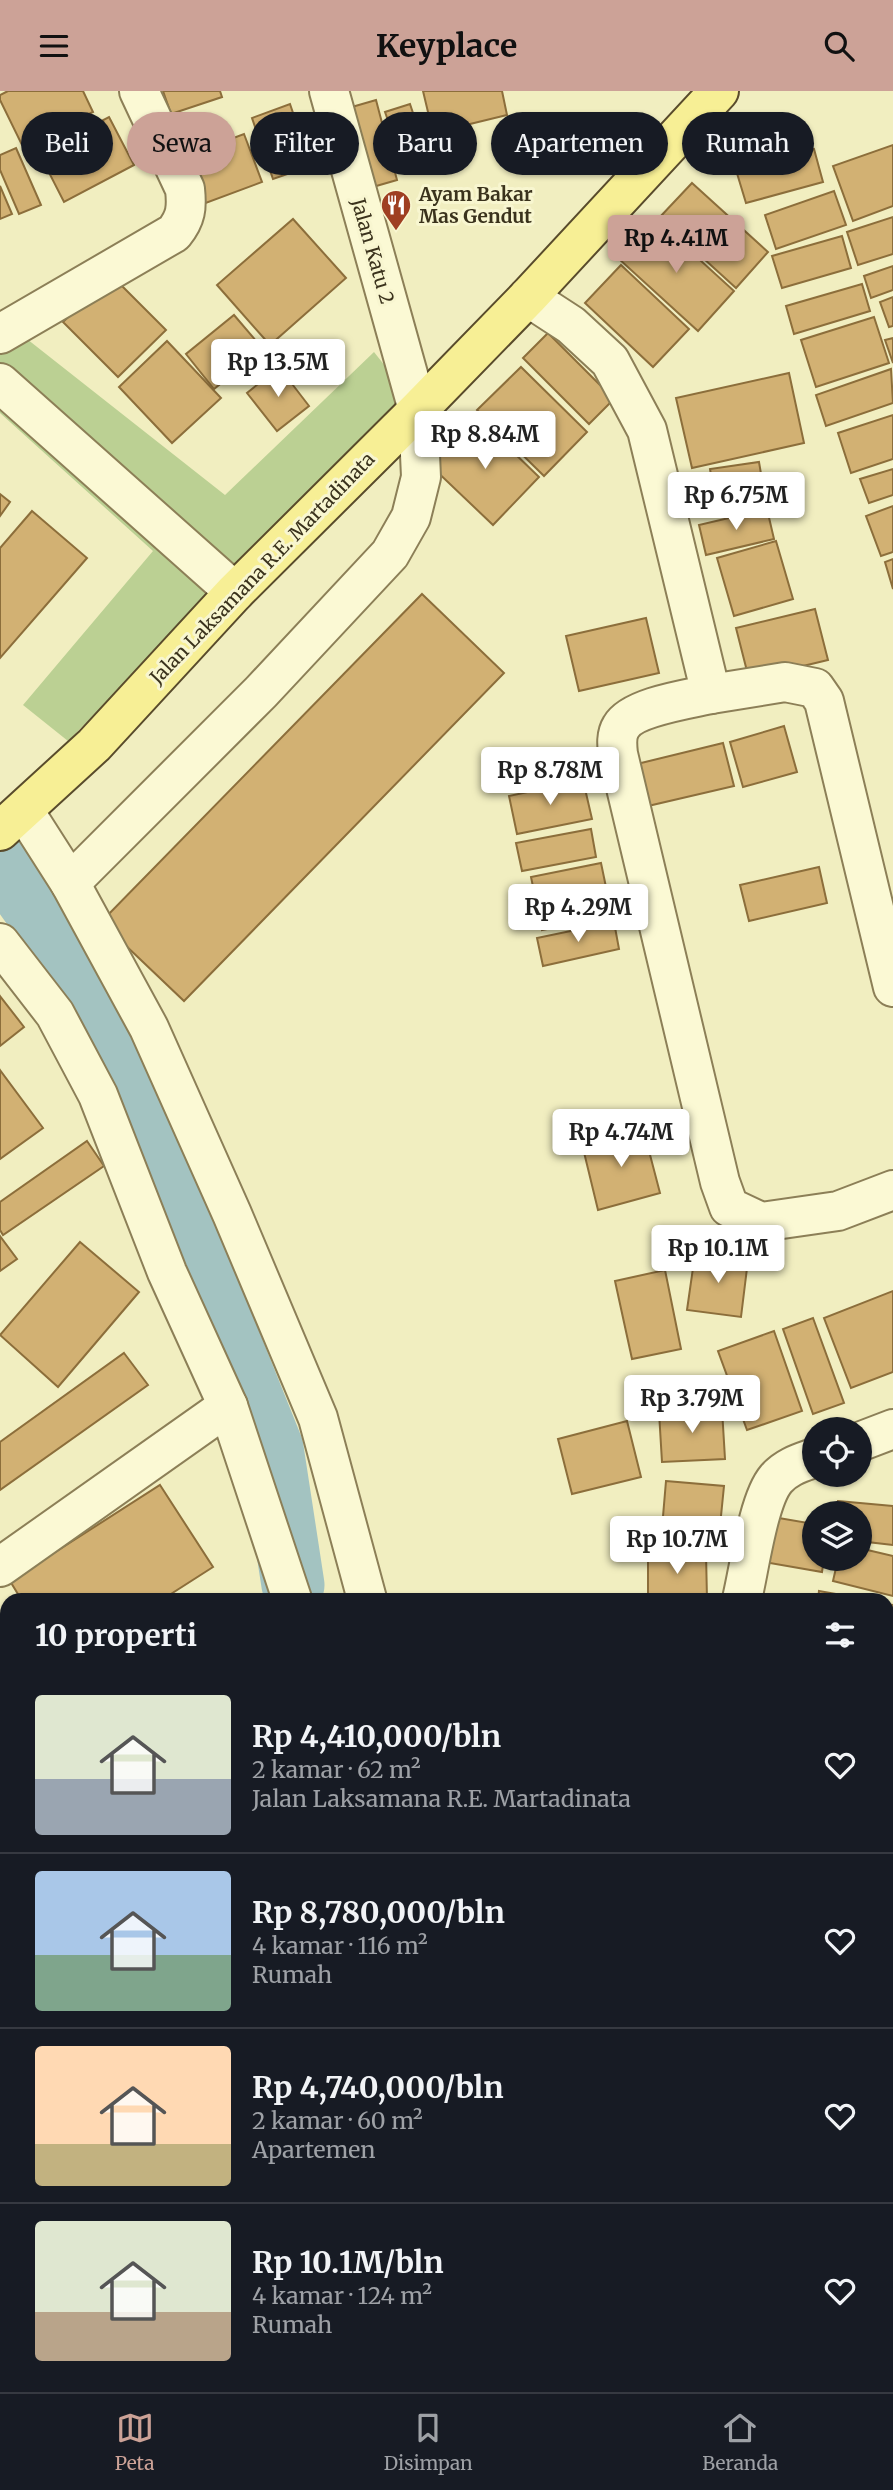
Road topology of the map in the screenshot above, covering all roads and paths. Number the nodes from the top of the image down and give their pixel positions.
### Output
1 (139, 91) edge
2 (329, 91) edge
3 (719, 91) edge
4 (528, 297) junction
5 (0, 334) edge
6 (0, 383) edge
7 (418, 410) junction
8 (234, 592) junction
9 (712, 694) junction
10 (9, 823) edge
11 (71, 883) junction
12 (0, 943) edge
13 (893, 987) edge
14 (893, 1190) edge
15 (228, 1406) junction
16 (893, 1429) edge
17 (872, 1437) edge
18 (802, 1463) edge
19 (0, 1567) edge
20 (290, 1593) edge
21 (365, 1593) edge
22 (743, 1593) edge

1 - 5 street
2 - 7 street, Jalan Katu 2
3 - 4 main road, Jalan Laksamana R.E. Martadinata
4 - 7 main road, Jalan Laksamana R.E. Martadinata
4 - 9 street
6 - 8 street
7 - 8 main road, Jalan Laksamana R.E. Martadinata
7 - 11 street, Jalan Katu 2
8 - 10 main road, Jalan Laksamana R.E. Martadinata
9 - 13 street
9 - 14 street
10 - 11 street
11 - 21 street
12 - 15 street
15 - 19 street
15 - 20 street
16 - 17 street
18 - 22 street

